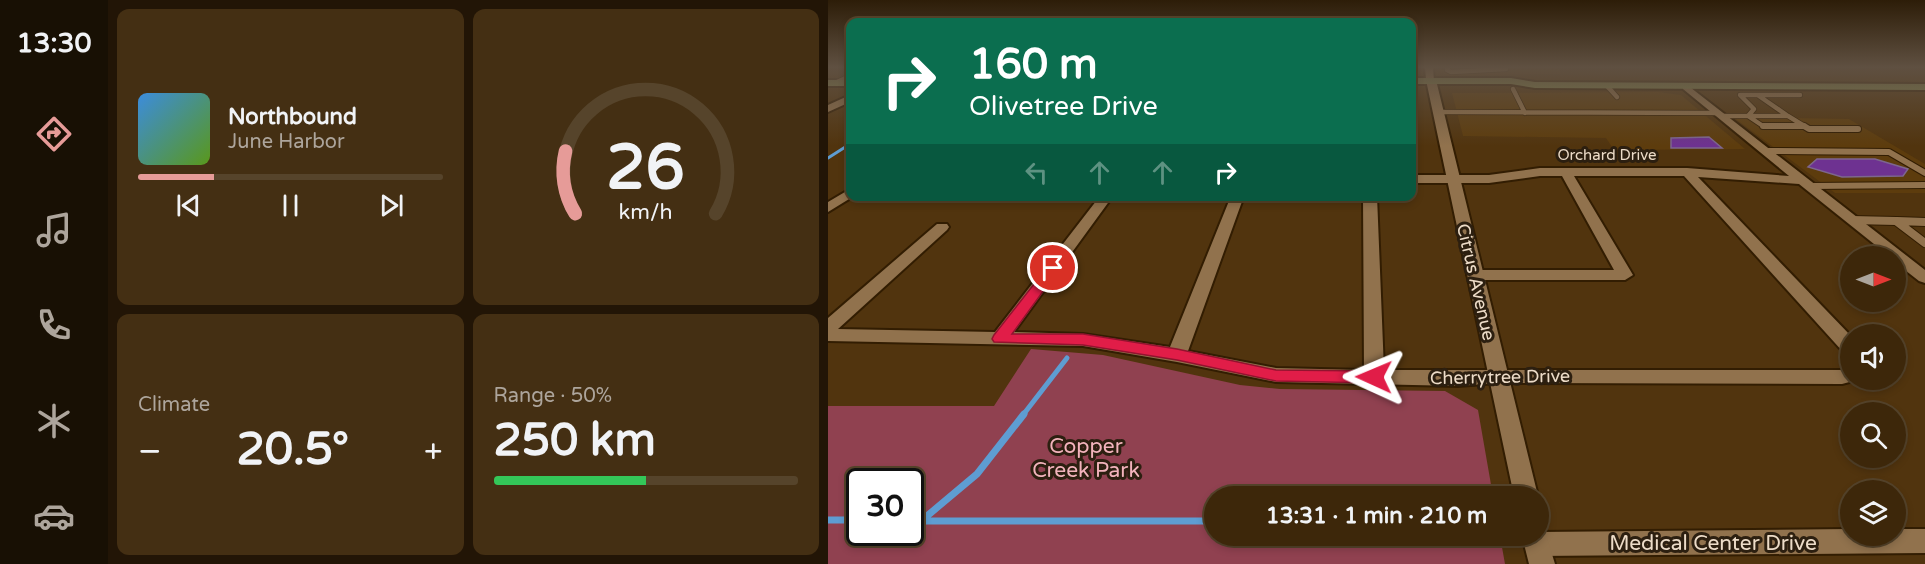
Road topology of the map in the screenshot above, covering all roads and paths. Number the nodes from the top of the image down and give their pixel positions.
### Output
1 (1433, 93) edge
2 (1516, 93) edge
3 (1614, 93) edge
4 (1694, 93) edge
5 (1755, 93) edge
6 (1800, 95) dead end
7 (1759, 96) junction
8 (1617, 97) dead end
9 (846, 100) edge
10 (831, 107) edge
11 (1437, 112) junction
12 (1526, 113) junction
13 (1720, 114) junction
14 (1748, 116) junction
15 (1788, 116) junction
16 (1804, 126) junction
17 (1858, 129) dead end
18 (1767, 152) junction
19 (1566, 172) junction
20 (1688, 172) junction
21 (1925, 173) edge
22 (1452, 178) junction
23 (1416, 179) edge
24 (1806, 183) junction
25 (1925, 185) edge
26 (846, 196) edge
27 (1103, 201) edge
28 (1236, 201) edge
29 (1370, 201) edge
30 (828, 208) edge
31 (1852, 220) junction
32 (1896, 221) junction
33 (1925, 222) edge
34 (942, 227) dead end
35 (1925, 243) edge
36 (1475, 275) junction
37 (1925, 278) edge
38 (828, 328) edge
39 (828, 335) edge
40 (1840, 336) edge
41 (1000, 339) junction
42 (1177, 355) junction
43 (1498, 376) junction
44 (1374, 377) junction
45 (1840, 377) edge
46 (1524, 486) edge
47 (1925, 541) edge
48 (1538, 548) edge

1 - 11 street, Citrus Avenue
2 - 12 lane
3 - 8 lane
4 - 13 street
5 - 7 lane
6 - 7 lane
7 - 14 lane
7 - 15 lane
9 - 10 street
11 - 12 lane
11 - 22 street, Citrus Avenue
12 - 13 lane
13 - 14 lane
13 - 18 street
14 - 15 lane
14 - 16 lane
15 - 16 lane
16 - 17 lane
18 - 21 lane
18 - 24 street
19 - 20 street, Orchard Drive
19 - 22 street, Orchard Drive
19 - 36 street
20 - 24 street, Orchard Drive
20 - 40 street
22 - 23 street, Orchard Drive
22 - 36 street, Citrus Avenue
24 - 25 lane
24 - 31 street
26 - 30 street
27 - 41 street
28 - 42 street
29 - 44 street
31 - 32 lane
31 - 37 street
32 - 33 lane
32 - 35 lane
34 - 38 street
36 - 43 street, Citrus Avenue
39 - 41 street, Cherrytree Drive
41 - 42 street, Cherrytree Drive
42 - 44 street, Cherrytree Drive
43 - 44 street, Cherrytree Drive
43 - 45 street, Cherrytree Drive
43 - 46 street, Citrus Avenue
47 - 48 street, Medical Center Drive

